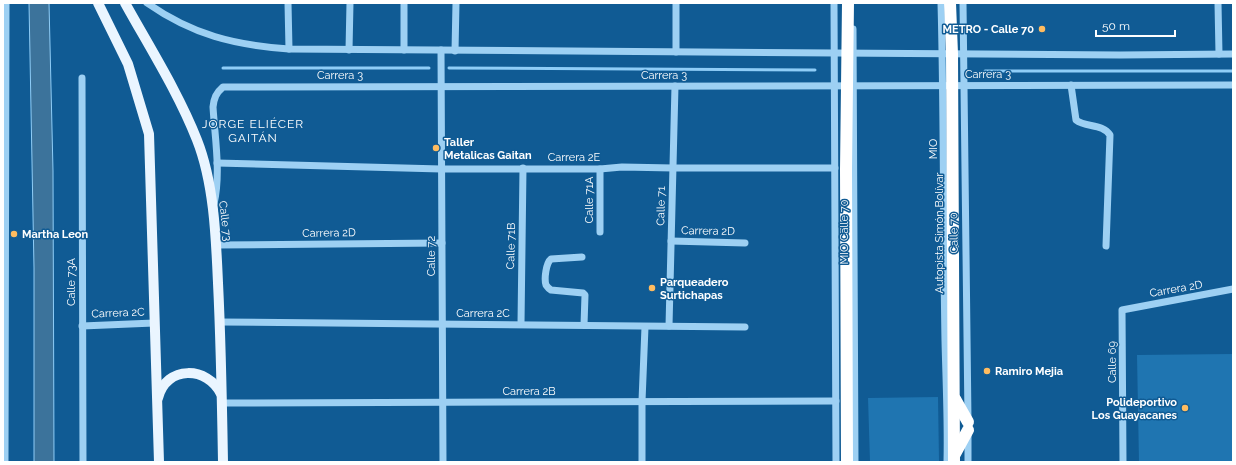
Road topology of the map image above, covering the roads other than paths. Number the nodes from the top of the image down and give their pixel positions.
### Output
1 (6, 3) edge
2 (98, 3) edge
3 (125, 3) edge
4 (147, 3) edge
5 (288, 3) edge
6 (350, 3) edge
7 (404, 3) edge
8 (456, 3) edge
9 (676, 3) edge
10 (834, 3) edge
11 (848, 3) edge
12 (853, 3) edge
13 (941, 3) edge
14 (950, 3) edge
15 (963, 3) edge
16 (1218, 3) edge
17 (289, 50) junction
18 (349, 50) junction
19 (404, 50) junction
20 (441, 50) junction
21 (455, 51) junction
22 (676, 52) junction
23 (834, 53) junction
24 (851, 54) junction
25 (947, 54) junction
26 (964, 54) junction
27 (1219, 54) junction
28 (1233, 54) edge
29 (4, 64) edge
30 (82, 78) dead end
31 (947, 85) junction
32 (964, 85) junction
33 (1071, 85) junction
34 (1233, 85) edge
35 (441, 86) junction
36 (675, 86) junction
37 (834, 86) junction
38 (851, 86) junction
39 (4, 148) edge
40 (217, 163) junction
41 (523, 168) junction
42 (673, 168) junction
43 (834, 168) junction
44 (441, 169) junction
45 (600, 169) junction
46 (4, 207) edge
47 (212, 212) junction
48 (600, 232) dead end
49 (671, 242) junction
50 (442, 243) junction
51 (745, 243) dead end
52 (216, 245) junction
53 (1106, 246) dead end
54 (582, 257) dead end
55 (4, 263) edge
56 (1233, 289) edge
57 (1122, 310) joint
58 (4, 319) edge
59 (220, 322) junction
60 (154, 323) junction
61 (521, 324) junction
62 (442, 325) junction
63 (584, 325) junction
64 (82, 326) junction
65 (669, 326) junction
66 (645, 327) junction
67 (746, 327) dead end
68 (4, 380) edge
69 (222, 398) junction
70 (954, 398) junction
71 (158, 401) junction
72 (642, 401) junction
73 (836, 401) junction
74 (443, 402) junction
75 (968, 426) junction
76 (4, 437) edge
77 (952, 460) edge
78 (5, 462) edge
79 (82, 462) edge
80 (158, 462) edge
81 (223, 462) edge
82 (443, 462) edge
83 (642, 462) edge
84 (836, 462) edge
85 (847, 462) edge
86 (855, 462) edge
87 (968, 462) edge
88 (1123, 462) edge

1 - 29 street
2 - 60 main road
3 - 47 main road, Calle 73
4 - 17 street, Carrera 3
5 - 17 street
6 - 18 street
7 - 19 street
8 - 21 street
9 - 22 street
10 - 23 street
11 - 24 highway
12 - 24 street
13 - 25 street
14 - 25 highway, Autopista Simón Bolívar
15 - 26 street, Calle 70
16 - 27 street
17 - 18 street, Carrera 3
18 - 19 street, Carrera 3
19 - 20 street, Carrera 3
20 - 21 street, Carrera 3
20 - 35 street, Calle 72
21 - 22 street, Carrera 3
22 - 23 street, Carrera 3
23 - 24 street, Carrera 3
23 - 37 street
24 - 25 street, Carrera 3
24 - 38 highway
25 - 26 street, Carrera 3
25 - 31 highway, Autopista Simón Bolívar
26 - 27 street, Carrera 3
26 - 32 street, Calle 70
27 - 28 street, Carrera 3
29 - 39 street
30 - 64 street, Calle 73A
31 - 32 street, Carrera 3
31 - 38 street, Carrera 3
31 - 70 highway, Autopista Simón Bolívar
31 - 77 street, MIO
32 - 33 street, Carrera 3
32 - 75 street, Calle 70
33 - 34 street, Carrera 3
33 - 53 street
35 - 36 street, Carrera 3
35 - 40 street, Carrera 3
35 - 44 street, Calle 72
36 - 37 street, Carrera 3
36 - 42 street, Calle 71
37 - 38 street, Carrera 3
37 - 43 street
38 - 85 highway
38 - 86 street, MIO Calle 70
39 - 46 street
40 - 44 street, Carrera 2E
40 - 47 street, Carrera 3
41 - 44 street, Carrera 2E
41 - 45 street, Carrera 2E
41 - 61 street, Calle 71B
42 - 43 street, Carrera 2E
42 - 45 street, Carrera 2E
42 - 49 street, Calle 71
43 - 73 street
44 - 50 street, Calle 72
45 - 48 street, Calle 71A
46 - 55 street
47 - 52 main road, Calle 73
49 - 51 street, Carrera 2D
49 - 65 street, Calle 71
50 - 52 street, Carrera 2D
50 - 62 street, Calle 72
52 - 59 main road, Calle 73
54 - 63 street
55 - 58 street
56 - 57 street, Carrera 2D
57 - 88 street, Calle 69
58 - 68 street
59 - 62 street, Carrera 2C
59 - 69 main road, Calle 73
60 - 64 street, Carrera 2C
60 - 71 main road
61 - 62 street, Carrera 2C
61 - 63 street, Carrera 2C
62 - 74 street, Calle 72
63 - 66 street, Carrera 2C
64 - 79 street, Calle 73A
65 - 66 street, Carrera 2C
65 - 67 street, Carrera 2C
66 - 72 street
68 - 76 street
69 - 71 main road
69 - 74 street, Carrera 2B
69 - 81 main road, Calle 73
70 - 75 highway
70 - 77 highway, Autopista Simón Bolívar
71 - 80 main road
72 - 73 street, Carrera 2B
72 - 74 street, Carrera 2B
72 - 83 street
73 - 84 street
74 - 82 street, Calle 72
75 - 77 highway
75 - 87 street, Calle 70
76 - 78 street

